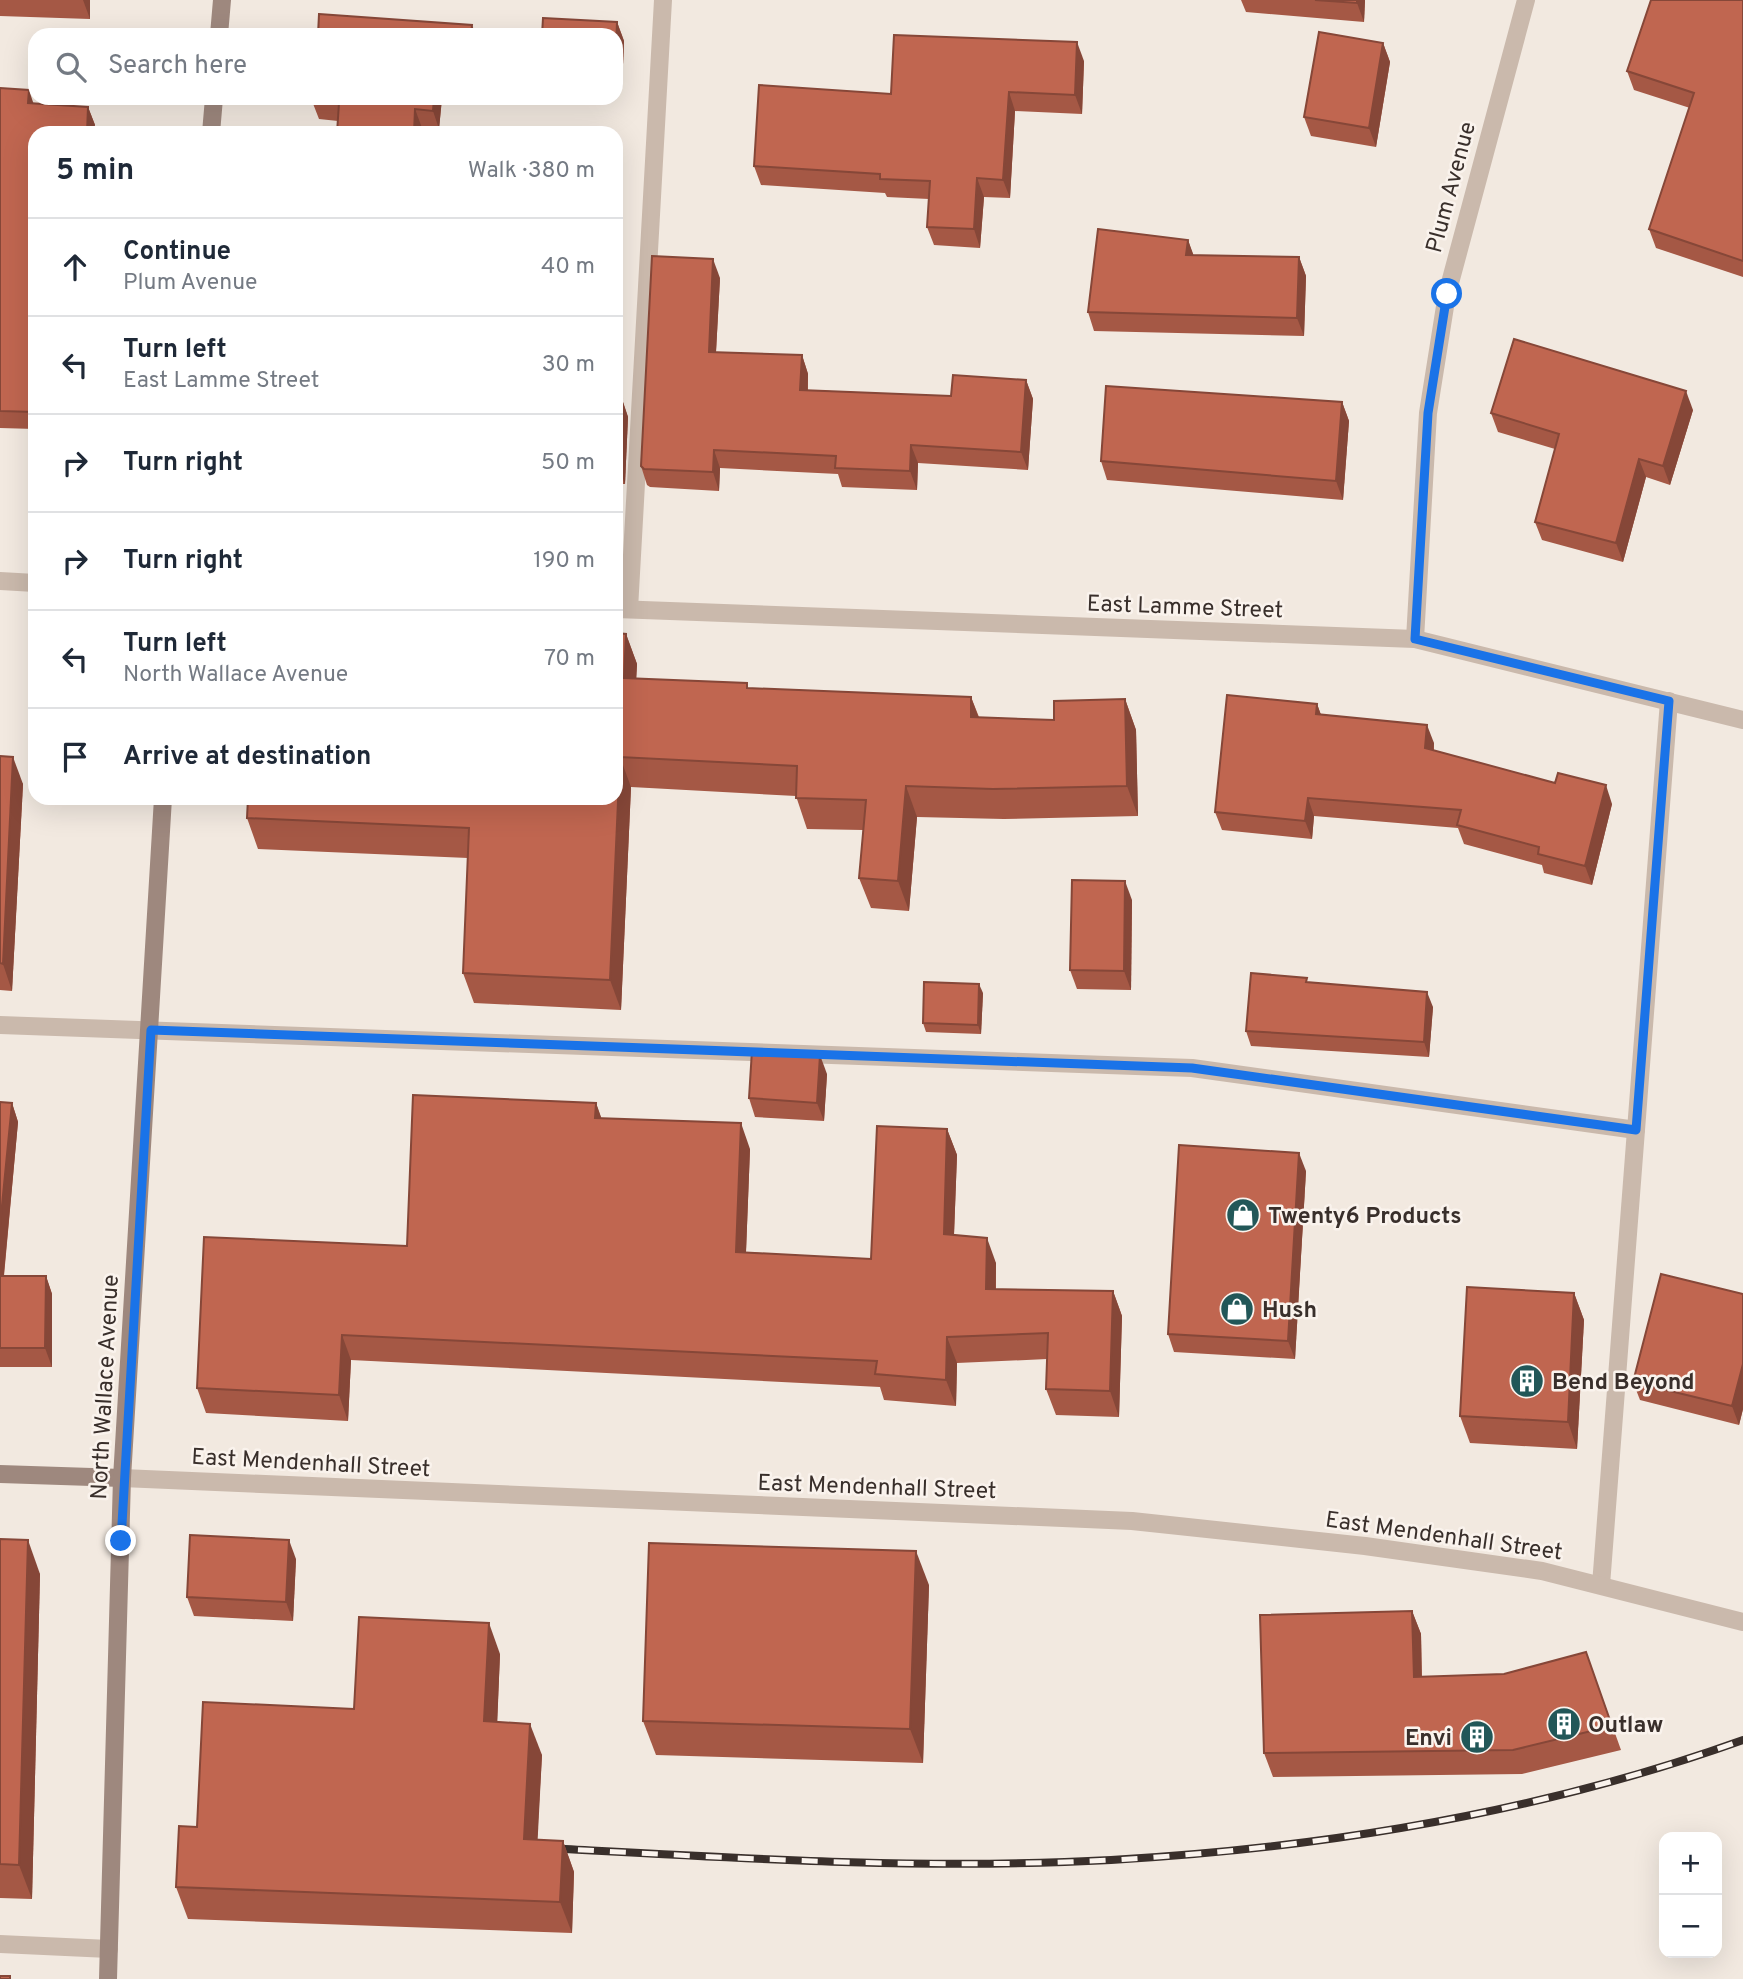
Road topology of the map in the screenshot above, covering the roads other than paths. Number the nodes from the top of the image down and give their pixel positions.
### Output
1 (222, 0) edge
2 (663, 0) edge
3 (1527, 0) edge
4 (220, 28) edge
5 (213, 105) edge
6 (212, 126) edge
7 (0, 581) edge
8 (28, 583) edge
9 (623, 594) edge
10 (623, 609) edge
11 (1415, 639) junction
12 (1669, 701) junction
13 (1743, 720) edge
14 (163, 805) edge
15 (0, 1025) edge
16 (151, 1030) junction
17 (1636, 1130) junction
18 (0, 1474) edge
19 (122, 1478) junction
20 (1601, 1585) junction
21 (1743, 1622) edge
22 (0, 1944) edge
23 (109, 1950) junction
24 (108, 1979) edge

1 - 4 street
2 - 9 street
3 - 11 street, Plum Avenue
5 - 6 street
7 - 8 street
10 - 11 street, East Lamme Street
11 - 12 street, East Lamme Street
12 - 13 street, East Lamme Street
12 - 17 street
14 - 16 street, North Wallace Avenue
15 - 16 street
16 - 17 street
16 - 19 street, North Wallace Avenue
17 - 20 street
18 - 19 street, East Mendenhall Street
19 - 20 street, East Mendenhall Street
19 - 23 street, North Wallace Avenue
20 - 21 street, East Mendenhall Street
22 - 23 street
23 - 24 street, North Wallace Avenue

